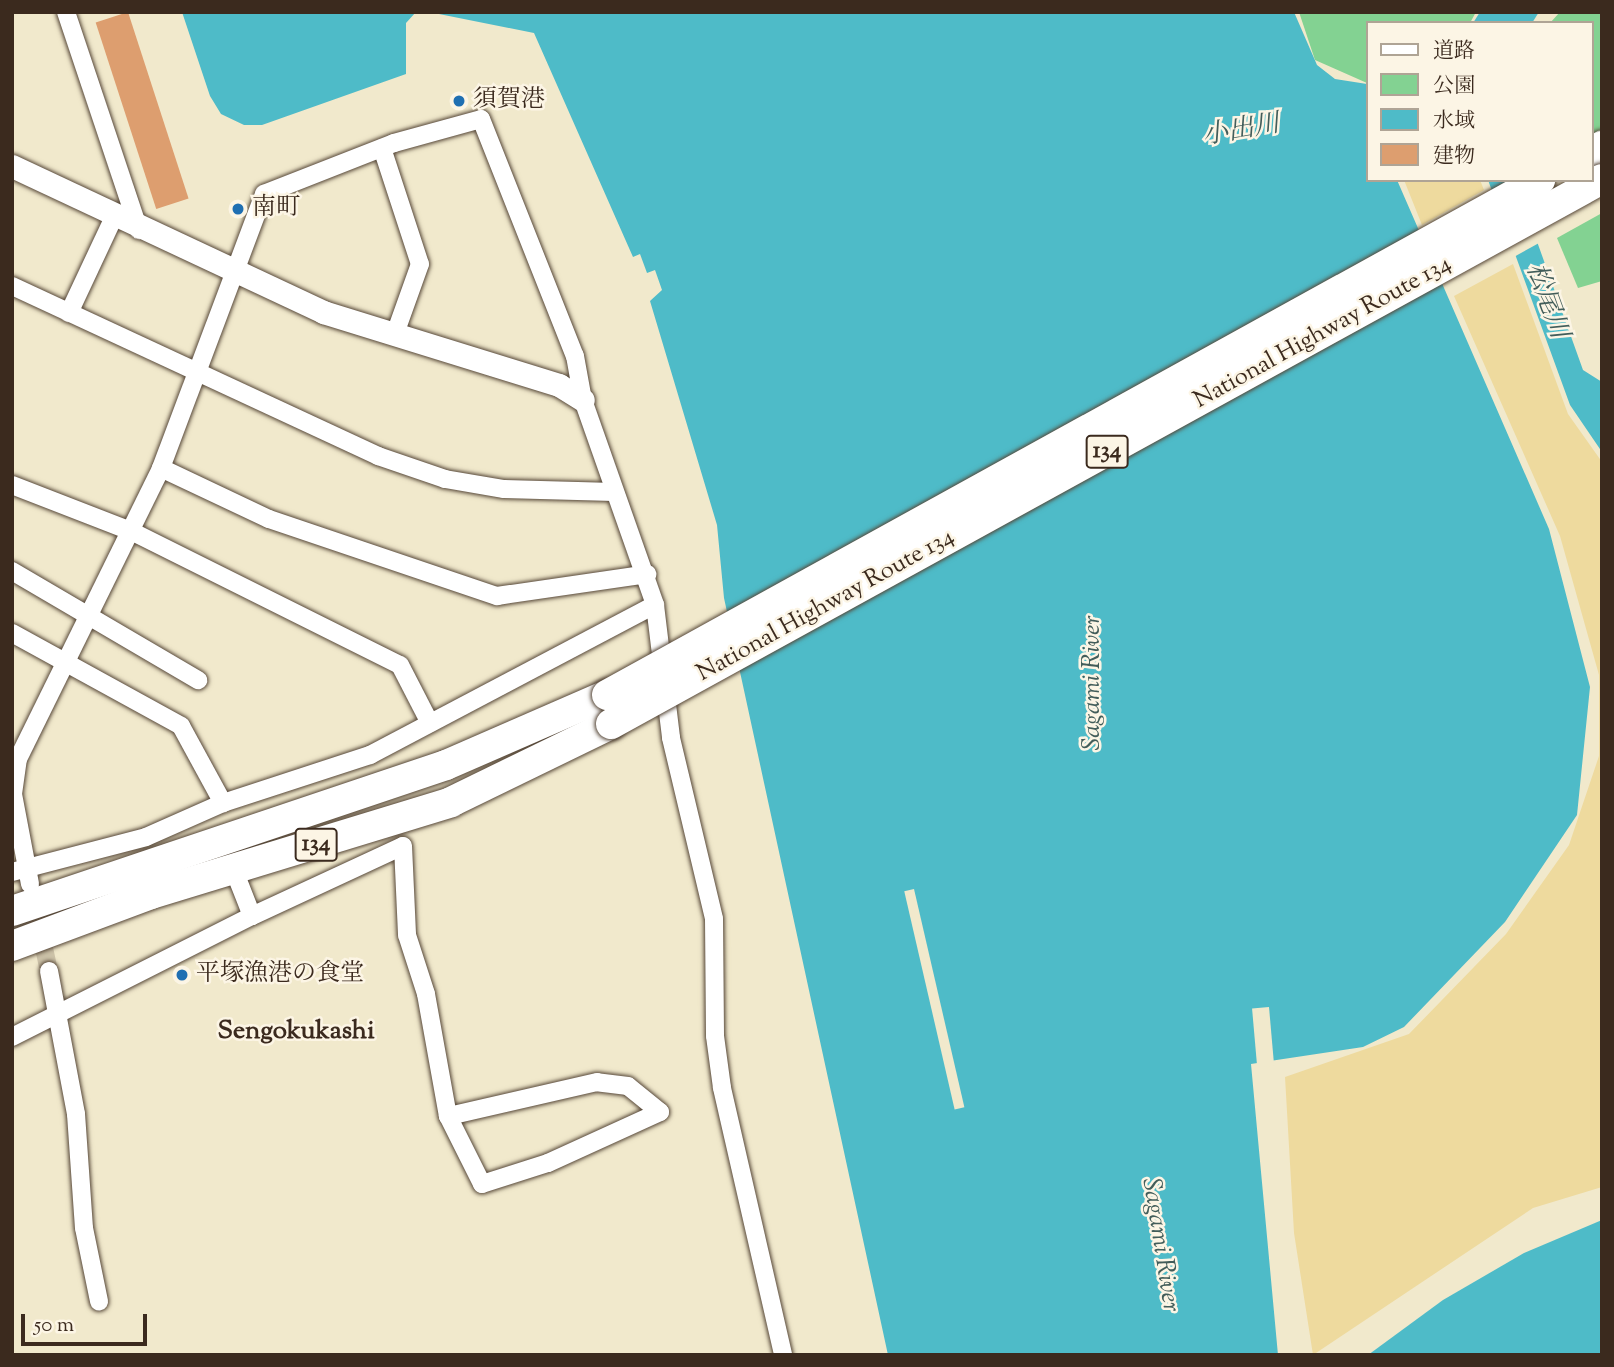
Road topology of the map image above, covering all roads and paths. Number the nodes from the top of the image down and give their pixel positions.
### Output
1 (66, 12) edge
2 (382, 148) junction
3 (12, 166) edge
4 (1602, 179) edge
5 (1536, 182) edge
6 (115, 215) junction
7 (139, 230) junction
8 (238, 276) junction
9 (12, 286) edge
10 (69, 313) junction
11 (395, 334) junction
12 (198, 372) junction
13 (583, 400) junction
14 (161, 468) junction
15 (12, 485) edge
16 (614, 492) junction
17 (133, 532) junction
18 (12, 571) edge
19 (647, 574) junction
20 (655, 605) junction
21 (90, 619) junction
22 (12, 633) edge
23 (68, 665) junction
24 (198, 680) dead end
25 (430, 723) junction
26 (223, 803) junction
27 (13, 804) edge
28 (234, 870) junction
29 (23, 874) edge
30 (12, 911) edge
31 (252, 916) junction
32 (12, 946) edge
33 (49, 971) tunnel mouth
34 (58, 1016) junction
35 (12, 1037) edge
36 (449, 1116) junction
37 (100, 1301) dead end
38 (783, 1355) edge

1 - 7 street
2 - 8 street
2 - 11 street
2 - 13 street
3 - 6 street
4 - 28 highway, National Highway Route 134 / 134, bridge
5 - 30 highway, National Highway Route 134 / 134, bridge
6 - 7 street
6 - 10 street
7 - 8 street
8 - 11 street
8 - 12 street
9 - 10 street
10 - 12 street
11 - 13 street
12 - 14 street
12 - 16 street
13 - 16 street
14 - 17 street
14 - 19 street
15 - 17 street
16 - 19 street
17 - 21 street
17 - 25 street
18 - 21 street
19 - 20 street
20 - 25 street
20 - 38 street
21 - 23 street
21 - 24 street
22 - 23 street
23 - 26 street
23 - 27 street
25 - 26 street
26 - 29 street
27 - 29 street
28 - 31 street
28 - 32 highway, National Highway Route 134 / 134
31 - 34 street
31 - 36 street
33 - 34 street
34 - 35 street
34 - 37 street
36 - 36 street

